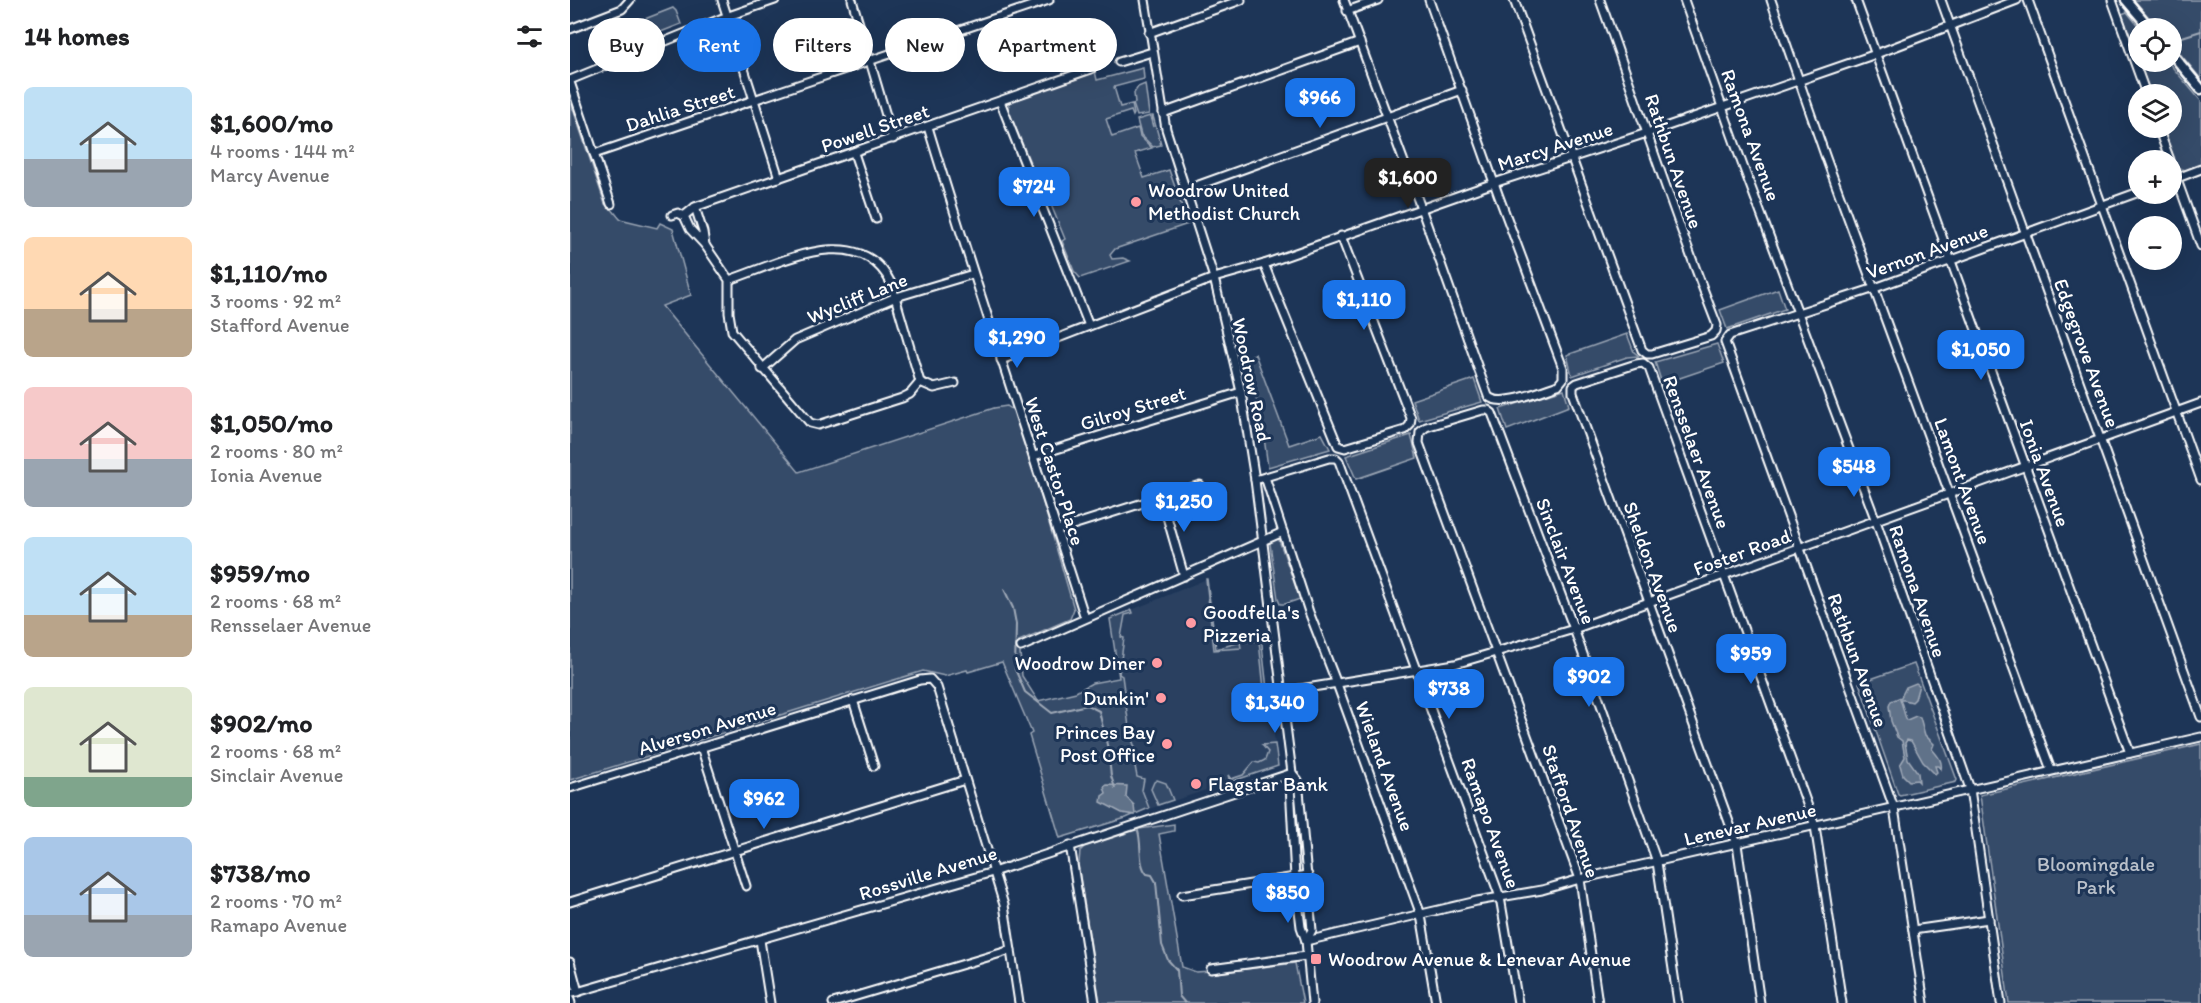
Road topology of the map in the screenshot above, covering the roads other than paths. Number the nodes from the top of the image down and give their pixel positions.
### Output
1 (630, 0) edge
2 (722, 0) edge
3 (775, 0) edge
4 (852, 0) edge
5 (1049, 0) edge
6 (1145, 0) edge
7 (1240, 0) edge
8 (1344, 0) edge
9 (1378, 0) edge
10 (1430, 0) edge
11 (1515, 0) edge
12 (1600, 0) edge
13 (1684, 0) edge
14 (1771, 0) edge
15 (1856, 0) edge
16 (1941, 0) edge
17 (2017, 0) edge
18 (2028, 0) edge
19 (2112, 0) edge
20 (2126, 0) edge
21 (1347, 11) junction
22 (728, 16) junction
23 (857, 18) edge
24 (2141, 18) edge
25 (1950, 26) junction
26 (570, 29) edge
27 (1149, 33) junction
28 (1359, 42) junction
29 (1152, 52) junction
30 (1876, 54) junction
31 (873, 60) edge
32 (1119, 62) dead end
33 (2182, 66) edge
34 (873, 71) edge
35 (838, 72) edge
36 (1082, 72) edge
37 (1799, 80) junction
38 (570, 81) edge
39 (2142, 84) edge
40 (2201, 89) edge
41 (1462, 90) junction
42 (755, 101) junction
43 (1000, 101) junction
44 (1723, 107) junction
45 (1163, 113) junction
46 (1387, 117) junction
47 (928, 128) junction
48 (1648, 133) junction
49 (893, 140) junction
50 (854, 153) junction
51 (594, 154) junction
52 (1571, 157) junction
53 (2201, 169) edge
54 (2182, 176) edge
55 (779, 178) junction
56 (1494, 183) junction
57 (1185, 190) junction
58 (2128, 196) edge
59 (2182, 199) edge
60 (611, 204) dead end
61 (2102, 205) junction
62 (695, 207) junction
63 (1421, 208) junction
64 (672, 215) dead end
65 (684, 216) junction
66 (876, 219) dead end
67 (2026, 234) junction
68 (1341, 236) junction
69 (705, 245) junction
70 (2201, 246) edge
71 (1950, 261) junction
72 (1264, 264) junction
73 (973, 274) junction
74 (1214, 279) junction
75 (729, 280) junction
76 (1875, 288) junction
77 (896, 297) junction
78 (1799, 312) junction
79 (1089, 326) junction
80 (1726, 339) joint
81 (1652, 354) joint
82 (1001, 360) junction
83 (762, 369) junction
84 (920, 382) junction
85 (955, 383) dead end
86 (1573, 386) joint
87 (1241, 392) junction
88 (2201, 403) edge
89 (1490, 411) joint
90 (2176, 412) junction
91 (2101, 439) junction
92 (1034, 456) junction
93 (2025, 466) junction
94 (1265, 477) junction
95 (1255, 480) junction
96 (2201, 480) edge
97 (1200, 485) dead end
98 (1950, 494) junction
99 (1161, 496) junction
100 (1876, 521) junction
101 (1057, 530) junction
102 (1283, 532) junction
103 (1262, 542) junction
104 (1800, 548) junction
105 (1184, 576) junction
106 (1725, 576) junction
107 (1649, 603) junction
108 (1085, 618) junction
109 (1574, 629) junction
110 (1021, 647) dead end
111 (1496, 653) junction
112 (1418, 671) junction
113 (1337, 684) junction
114 (1282, 692) junction
115 (853, 700) junction
116 (2201, 717) edge
117 (2201, 736) edge
118 (701, 747) junction
119 (2130, 753) junction
120 (874, 766) dead end
121 (2051, 770) junction
122 (1292, 773) junction
123 (965, 780) junction
124 (570, 788) edge
125 (1970, 789) junction
126 (1893, 808) junction
127 (1815, 826) junction
128 (1737, 844) junction
129 (1070, 845) junction
130 (735, 852) junction
131 (1657, 862) junction
132 (993, 872) junction
133 (1308, 874) junction
134 (1295, 878) junction
135 (1580, 879) junction
136 (746, 886) dead end
137 (1182, 894) dead end
138 (1500, 897) junction
139 (570, 902) edge
140 (1421, 915) junction
141 (1989, 919) junction
142 (1913, 930) junction
143 (760, 940) junction
144 (1306, 941) junction
145 (1011, 950) junction
146 (1306, 956) junction
147 (570, 962) edge
148 (1211, 969) dead end
149 (578, 992) junction
150 (570, 994) edge
151 (770, 1003) edge
152 (833, 1003) edge
153 (1019, 1003) edge
154 (1095, 1003) edge
155 (1312, 1003) edge
156 (1436, 1003) edge
157 (1518, 1003) edge
158 (1598, 1003) edge
159 (1678, 1003) edge
160 (1760, 1003) edge
161 (1842, 1003) edge
162 (1924, 1003) edge
163 (2001, 1003) edge

1 - 26 street
2 - 22 street
3 - 22 street
4 - 23 street
5 - 31 street, Dahlia Street
6 - 27 street, Woodrow Road
7 - 27 street
8 - 21 street
9 - 21 street
10 - 41 street
11 - 52 street, Rensselaer Avenue
12 - 48 street, Rathbun Avenue
13 - 44 street, Ramona Avenue
14 - 37 street, Lamont Avenue
15 - 30 street, Ionia Avenue
16 - 25 street, Edgegrove Avenue
17 - 25 street, Marcy Avenue
18 - 61 street
19 - 39 street
20 - 24 main road
21 - 28 street
22 - 38 street
22 - 42 street
25 - 30 street, Marcy Avenue
25 - 67 street, Edgegrove Avenue
27 - 29 street, Woodrow Road
28 - 45 street
28 - 46 street
29 - 32 street
29 - 45 street, Woodrow Road
30 - 37 street, Marcy Avenue
30 - 71 street, Ionia Avenue
33 - 40 main road
34 - 49 street
35 - 42 street, Dahlia Street
36 - 43 street, Powell Street
37 - 44 street, Marcy Avenue
37 - 76 street, Lamont Avenue
38 - 51 street
41 - 46 street
41 - 56 street
42 - 51 street, Dahlia Street
42 - 55 street
43 - 47 street, Powell Street
43 - 79 street
44 - 48 street, Marcy Avenue
44 - 78 street, Ramona Avenue
45 - 57 street, Woodrow Road
46 - 57 street
46 - 63 street
47 - 49 street, Powell Street
47 - 73 street, West Castor Place
48 - 52 street, Marcy Avenue
48 - 81 street, Rathbun Avenue
49 - 50 street, Powell Street
50 - 55 street, Powell Street
50 - 66 street
51 - 60 street
52 - 56 street, Marcy Avenue
52 - 81 street, Rensselaer Avenue
53 - 54 street
55 - 62 street, Powell Street
56 - 63 street, Marcy Avenue
56 - 63 street
57 - 74 street, Woodrow Road
58 - 61 street, Vernon Avenue
59 - 70 street
61 - 67 street, Vernon Avenue
61 - 90 street
62 - 65 street, Powell Street
62 - 69 street
63 - 68 street, Marcy Avenue
64 - 65 street
65 - 69 street
67 - 71 street, Vernon Avenue
67 - 91 street, Edgegrove Avenue
68 - 72 street, Marcy Avenue
68 - 72 street
69 - 75 street
71 - 76 street, Vernon Avenue
71 - 93 street, Ionia Avenue
72 - 74 street, Marcy Avenue
73 - 77 street, Wycliff Lane
73 - 82 street, West Castor Place
74 - 79 street, Marcy Avenue
74 - 87 street, Woodrow Road
75 - 77 street
75 - 83 street
76 - 78 street, Vernon Avenue
76 - 98 street, Lamont Avenue
77 - 83 street, Wycliff Lane
77 - 84 street
78 - 80 street, Vernon Avenue
78 - 100 street, Ramona Avenue
79 - 82 street, Marcy Avenue
80 - 104 street, Rathbun Avenue
82 - 92 street, West Castor Place
83 - 84 street
84 - 85 street
86 - 106 street, Rensselaer Avenue
86 - 107 street, Sheldon Avenue
87 - 92 street, Gilroy Street
87 - 95 street, Woodrow Road
88 - 90 street, Foster Road
89 - 109 street, Sinclair Avenue
89 - 111 street, Stafford Avenue
90 - 91 street, Foster Road
90 - 96 street
91 - 93 street, Foster Road
91 - 116 street, Edgegrove Avenue
92 - 101 street, West Castor Place
93 - 98 street, Foster Road
93 - 119 street, Ionia Avenue
94 - 95 street
94 - 102 street, Wieland Avenue
94 - 112 street, Ramapo Avenue
95 - 103 street, Woodrow Road
97 - 99 street
98 - 100 street, Foster Road
98 - 121 street, Lamont Avenue
99 - 101 street
99 - 105 street
100 - 104 street, Foster Road
100 - 125 street, Ramona Avenue
101 - 108 street, West Castor Place
102 - 103 street
102 - 113 street, Wieland Avenue
103 - 105 street
103 - 114 street, Woodrow Road
104 - 106 street, Foster Road
104 - 126 street, Rathbun Avenue
105 - 108 street
106 - 107 street, Foster Road
106 - 127 street, Rensselaer Avenue
107 - 109 street, Foster Road
107 - 128 street, Sheldon Avenue
108 - 110 street
109 - 111 street, Foster Road
109 - 131 street, Sinclair Avenue
111 - 112 street, Foster Road
111 - 135 street, Stafford Avenue
112 - 113 street, Foster Road
112 - 138 street, Ramapo Avenue
113 - 114 street, Foster Road
113 - 140 street, Wieland Avenue
114 - 122 street, Woodrow Road
115 - 118 street, Alverson Avenue
115 - 120 street
115 - 123 street, Alverson Avenue
117 - 119 street, Lenevar Avenue
118 - 124 street, Alverson Avenue
118 - 130 street
119 - 121 street, Lenevar Avenue
121 - 125 street, Lenevar Avenue
122 - 129 street, Rossville Avenue
122 - 133 street, Woodrow Road
122 - 134 street, Woodrow Road
123 - 130 street
123 - 132 street
125 - 126 street, Lenevar Avenue
125 - 141 street, Ramona Avenue
126 - 127 street, Lenevar Avenue
126 - 142 street, Rathbun Avenue
127 - 128 street, Lenevar Avenue
127 - 161 street, Rensselaer Avenue
128 - 131 street, Lenevar Avenue
128 - 160 street, Sheldon Avenue
129 - 132 street, Rossville Avenue
129 - 154 street
130 - 136 street
130 - 139 street
131 - 135 street, Lenevar Avenue
131 - 159 street, Sinclair Avenue
132 - 143 street, Rossville Avenue
132 - 145 street
133 - 134 street
133 - 144 street, Woodrow Road
134 - 137 street
134 - 144 street, Woodrow Road
135 - 138 street, Lenevar Avenue
135 - 158 street, Stafford Avenue
138 - 140 street, Lenevar Avenue
138 - 157 street, Ramapo Avenue
140 - 144 street, Lenevar Avenue
140 - 156 street, Wieland Avenue
141 - 142 street
141 - 163 street, Ramona Avenue
142 - 162 street, Rathbun Avenue
143 - 149 street, Rossville Avenue
143 - 151 street
144 - 146 street, Woodrow Road
145 - 152 street
145 - 153 street
146 - 148 street
146 - 155 street, Woodrow Road
147 - 149 street
149 - 150 street, Rossville Avenue

